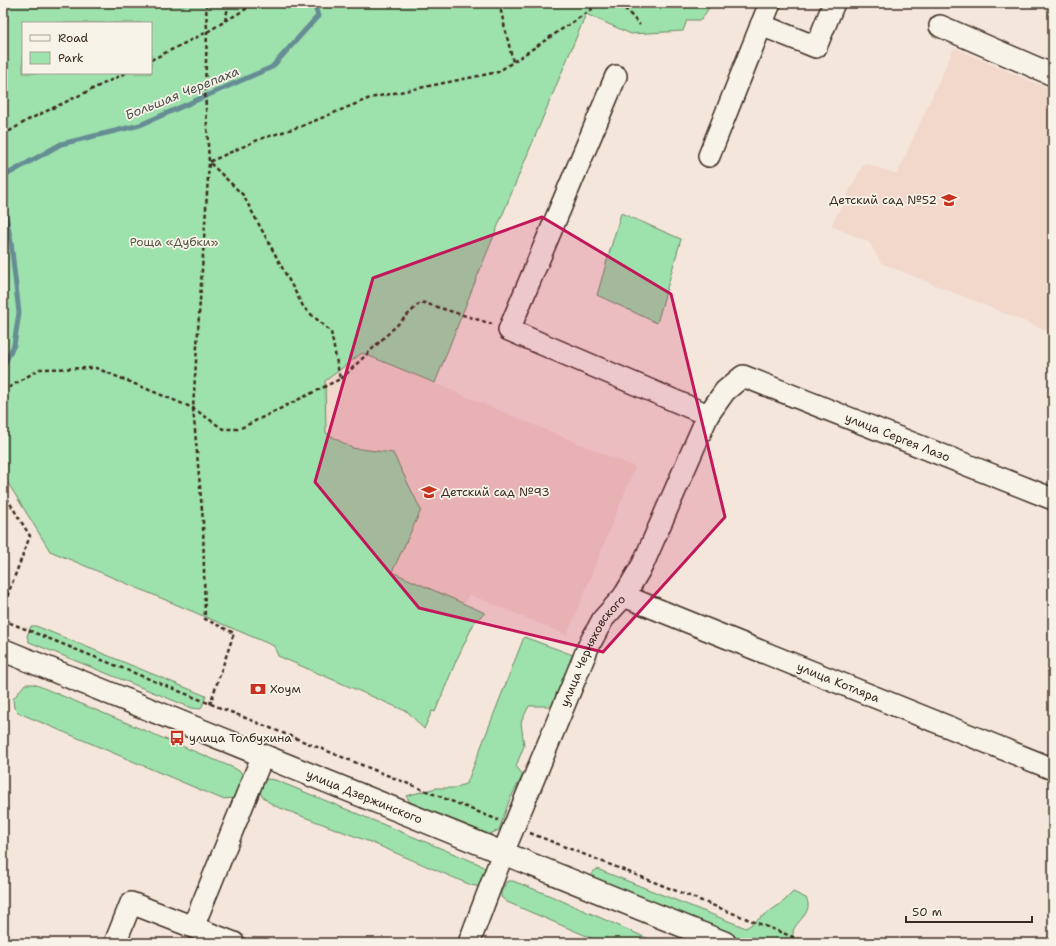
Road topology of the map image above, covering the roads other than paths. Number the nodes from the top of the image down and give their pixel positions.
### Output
1 (770, 3) edge
2 (834, 3) edge
3 (761, 26) junction
4 (940, 26) dead end
5 (1053, 75) edge
6 (616, 76) dead end
7 (709, 156) dead end
8 (743, 376) joint
9 (708, 415) junction
10 (1053, 499) edge
11 (624, 596) junction
12 (3, 650) edge
13 (263, 756) junction
14 (1053, 769) edge
15 (503, 853) junction
16 (193, 927) junction
17 (115, 943) edge
18 (234, 943) edge
19 (469, 943) edge
20 (725, 943) edge

1 - 3 street
2 - 3 street
3 - 7 street
4 - 5 street
6 - 9 street
8 - 9 street, улица Черняховского
8 - 10 street, улица Сергея Лазо
9 - 11 street, улица Черняховского
11 - 14 street, улица Котляра
11 - 15 street, улица Черняховского
12 - 13 main road, улица Дзержинского
13 - 15 main road, улица Дзержинского
13 - 16 street
15 - 19 street, улица Черняховского
15 - 20 main road, улица Дзержинского
16 - 17 street
16 - 18 street

